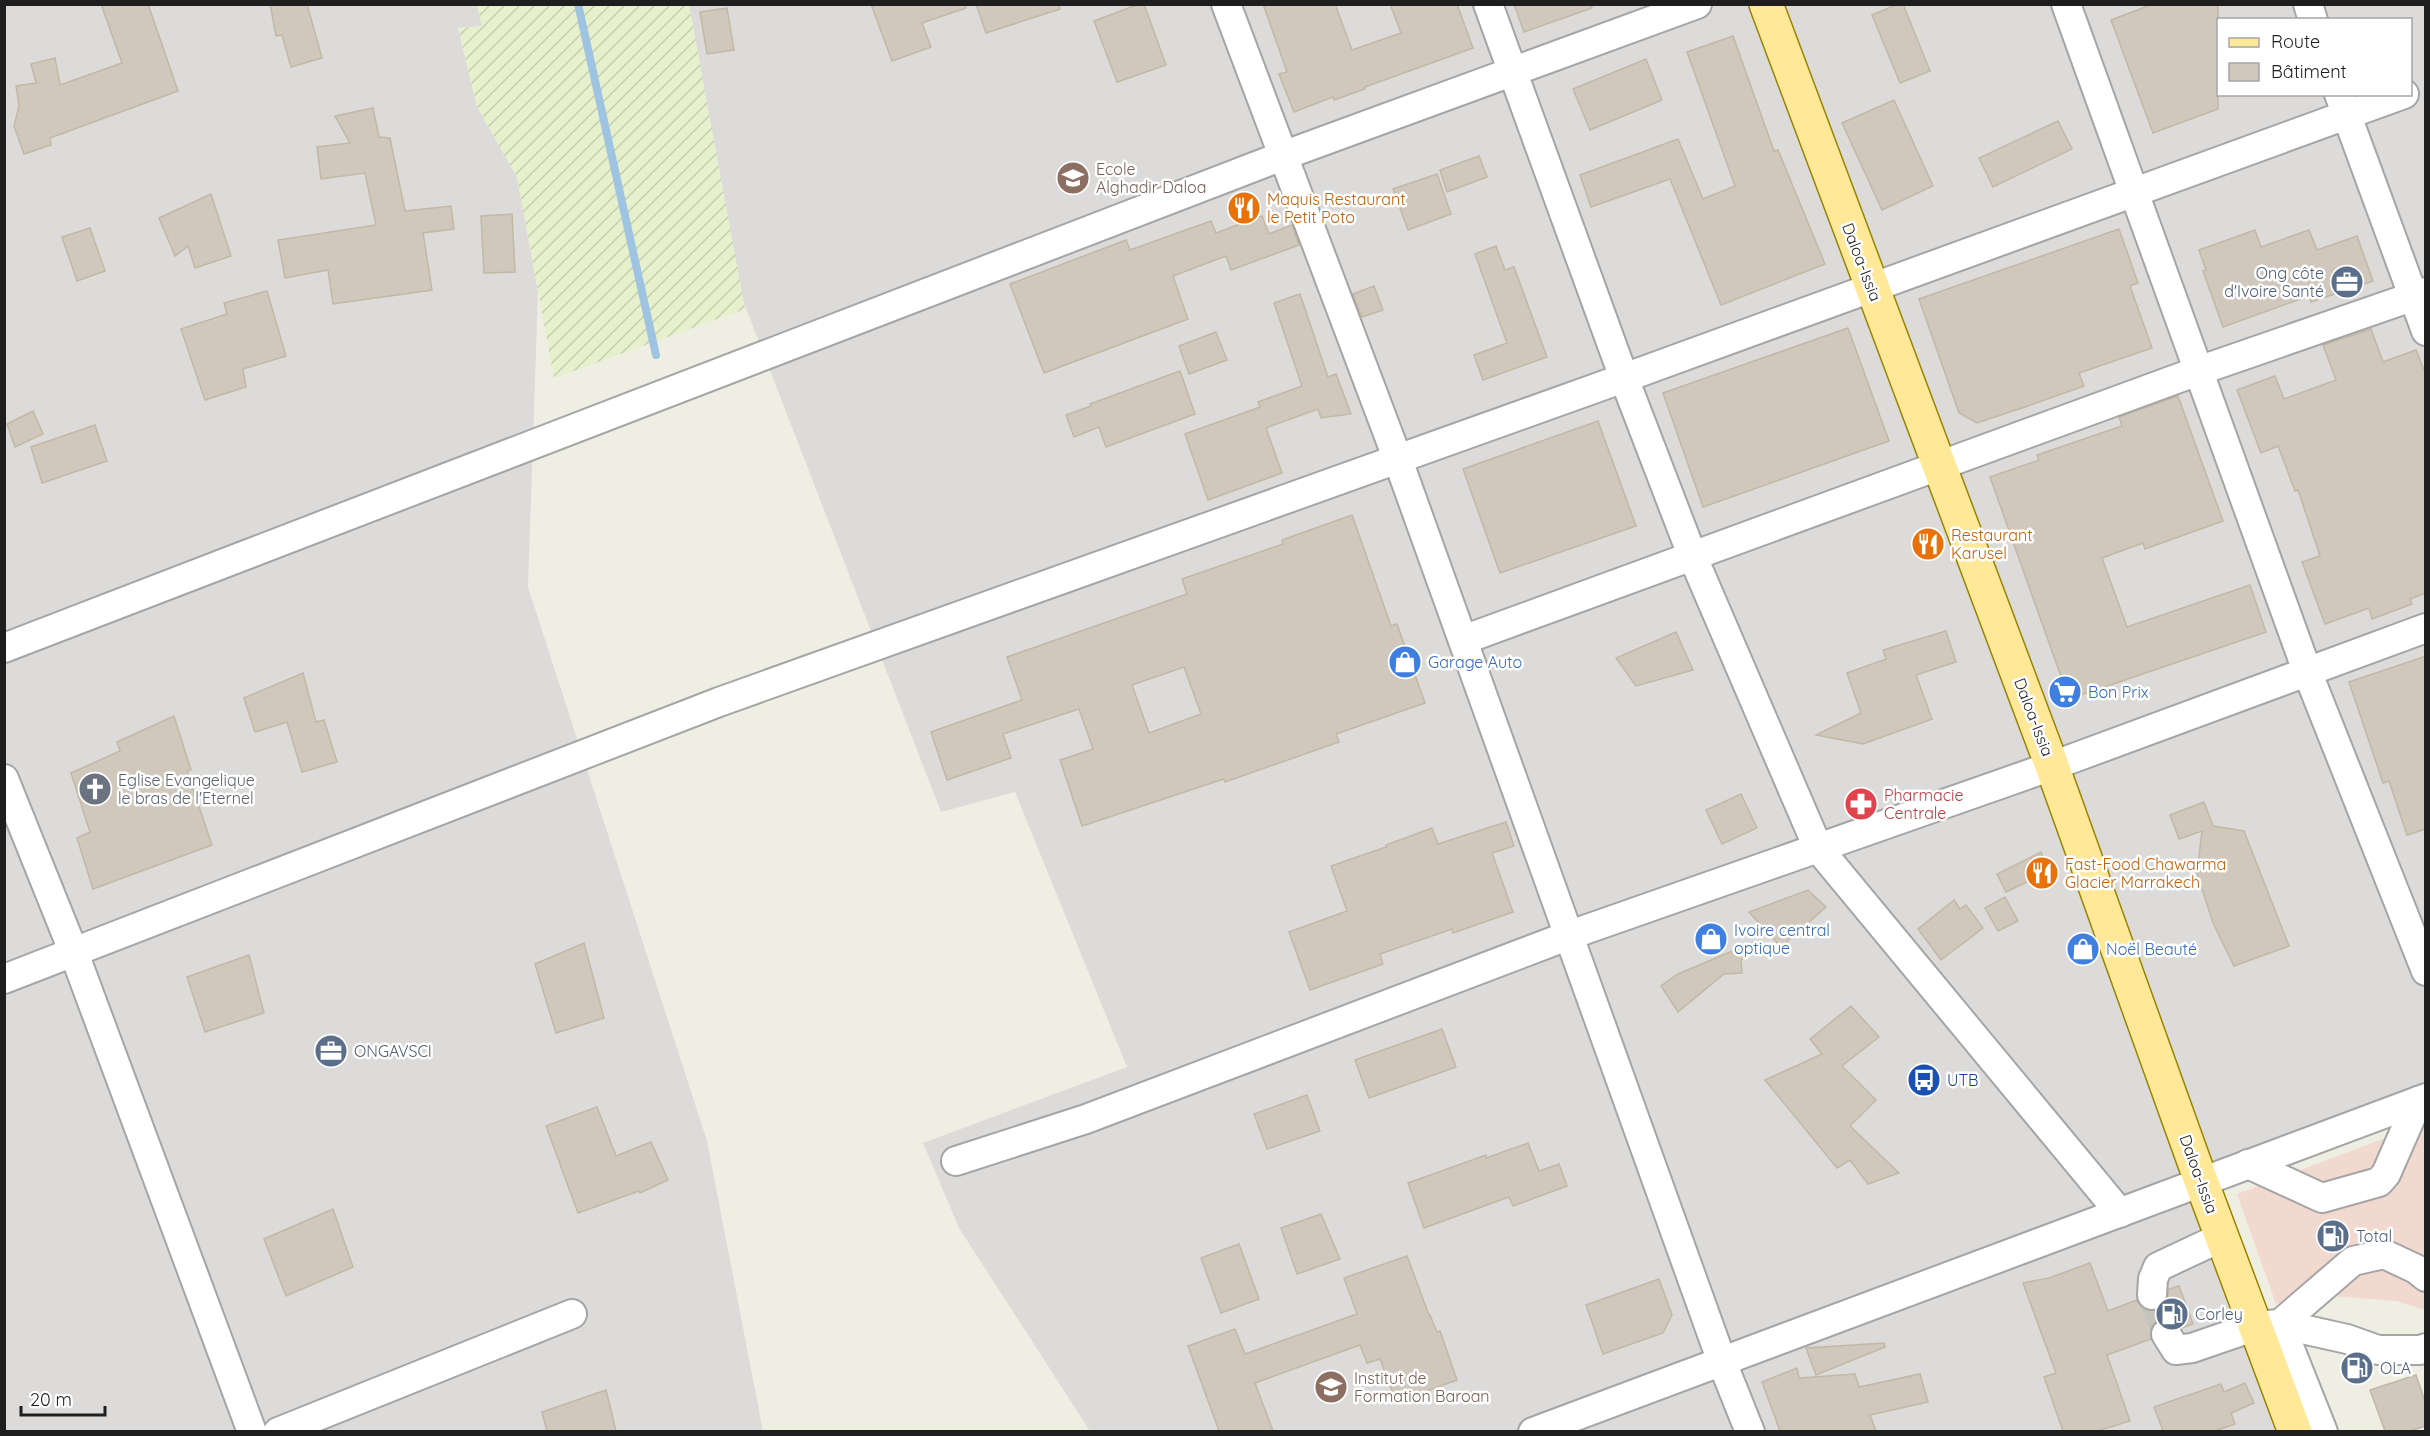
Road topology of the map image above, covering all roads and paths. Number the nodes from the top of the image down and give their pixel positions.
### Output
1 (1226, 4) edge
2 (1488, 4) edge
3 (1697, 4) edge
4 (1766, 4) edge
5 (2066, 4) edge
6 (1512, 72) junction
7 (2393, 96) edge
8 (2343, 105) edge
9 (1285, 155) junction
10 (2136, 193) junction
11 (1872, 288) junction
12 (2419, 295) edge
13 (2426, 331) edge
14 (2198, 371) junction
15 (1624, 378) junction
16 (1398, 460) junction
17 (1940, 466) junction
18 (1692, 555) junction
19 (2426, 627) edge
20 (1463, 640) junction
21 (4, 648) edge
22 (2307, 671) junction
23 (2052, 766) junction
24 (4, 779) edge
25 (1818, 848) junction
26 (1570, 935) junction
27 (74, 953) junction
28 (2426, 971) edge
29 (4, 979) edge
30 (2422, 1100) edge
31 (956, 1161) dead end
32 (2248, 1164) junction
33 (2201, 1181) junction
34 (2120, 1213) junction
35 (2222, 1237) junction
36 (2426, 1277) edge
37 (2152, 1295) tunnel mouth
38 (572, 1314) dead end
39 (2268, 1325) junction
40 (2166, 1334) tunnel mouth
41 (2426, 1348) edge
42 (1722, 1362) junction
43 (2290, 1428) edge
44 (252, 1431) edge
45 (278, 1431) edge
46 (1533, 1431) edge
47 (1750, 1431) edge
48 (2323, 1431) edge

1 - 9 street
2 - 6 street
3 - 6 street
4 - 11 main road, Daloa-Issia
5 - 10 street
6 - 9 street
6 - 15 street
7 - 8 street
8 - 10 street
8 - 12 street
9 - 16 street
9 - 21 street
10 - 11 street
10 - 14 street
11 - 15 street
11 - 17 main road, Daloa-Issia
12 - 13 street
12 - 14 street
14 - 17 street
14 - 22 street
15 - 16 street
15 - 18 street
16 - 20 street
16 - 27 street
17 - 18 street
17 - 23 main road, Daloa-Issia
18 - 20 street
18 - 25 street
19 - 22 street
20 - 26 street
22 - 23 street
22 - 28 street
23 - 25 street
23 - 33 main road, Daloa-Issia
24 - 27 street
25 - 26 street
25 - 34 street
26 - 31 street
26 - 42 street
27 - 29 street
27 - 44 street
30 - 32 street
30 - 32 street
32 - 33 street
33 - 34 street
33 - 35 main road, Daloa-Issia
34 - 42 street
35 - 37 street
35 - 39 main road, Daloa-Issia
36 - 39 street
38 - 45 street
39 - 40 street
39 - 41 street
39 - 43 main road, Daloa-Issia
39 - 48 street
42 - 46 street
42 - 47 street

